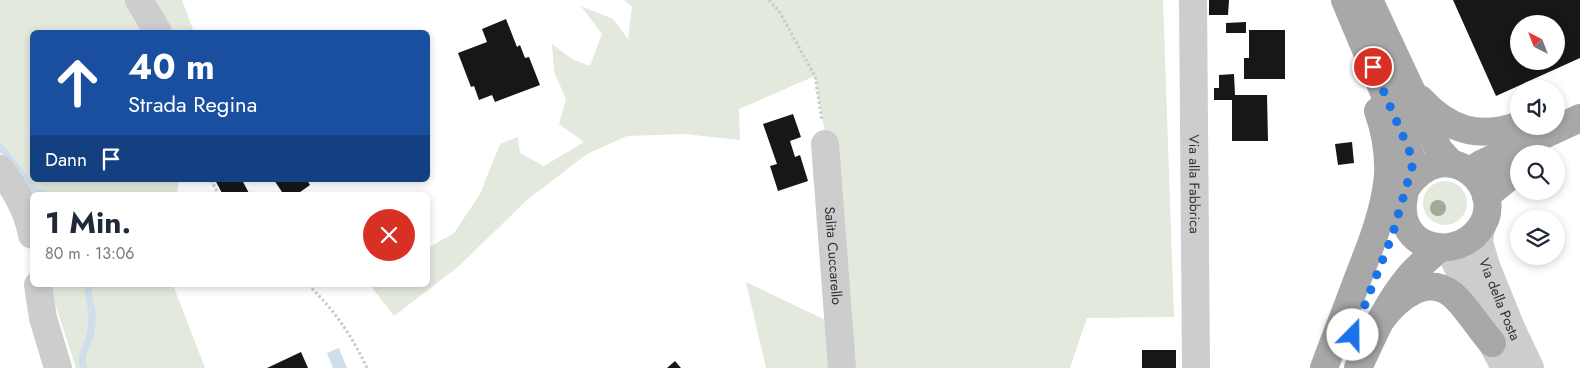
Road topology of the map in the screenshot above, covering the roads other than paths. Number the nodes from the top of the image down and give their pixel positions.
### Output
1 (139, 0) edge
2 (1193, 0) edge
3 (1343, 0) edge
4 (1369, 0) edge
5 (157, 30) edge
6 (1406, 80) junction
7 (1580, 101) edge
8 (1565, 107) edge
9 (1580, 118) edge
10 (1510, 127) edge
11 (1512, 135) edge
12 (1580, 135) edge
13 (825, 144) road end
14 (1561, 145) edge
15 (1460, 167) junction
16 (0, 169) edge
17 (1510, 176) edge
18 (1404, 195) junction
19 (1486, 196) junction
20 (30, 226) edge
21 (1481, 227) junction
22 (1444, 248) junction
23 (38, 287) edge
24 (1380, 321) junction
25 (1492, 343) junction
26 (58, 368) edge
27 (842, 368) edge
28 (1196, 368) edge
29 (1324, 368) edge
30 (1340, 368) edge
31 (1358, 368) edge
32 (1505, 368) edge
33 (1530, 368) edge

1 - 5 street
2 - 28 street, Via alla Fabbrica
3 - 18 main road
3 - 29 main road
4 - 6 main road
6 - 10 main road
6 - 15 main road
7 - 8 main road
9 - 15 main road
11 - 15 street
12 - 14 main road
13 - 27 street, Salita Cuccarello
15 - 18 main road
15 - 19 main road
16 - 20 street
17 - 19 main road
18 - 22 main road
18 - 30 main road
19 - 21 main road
21 - 22 main road
21 - 33 street, Via della Posta
22 - 24 main road
22 - 25 street, Via della Posta
23 - 26 street
24 - 25 main road
24 - 31 main road
25 - 32 street, Via della Posta

